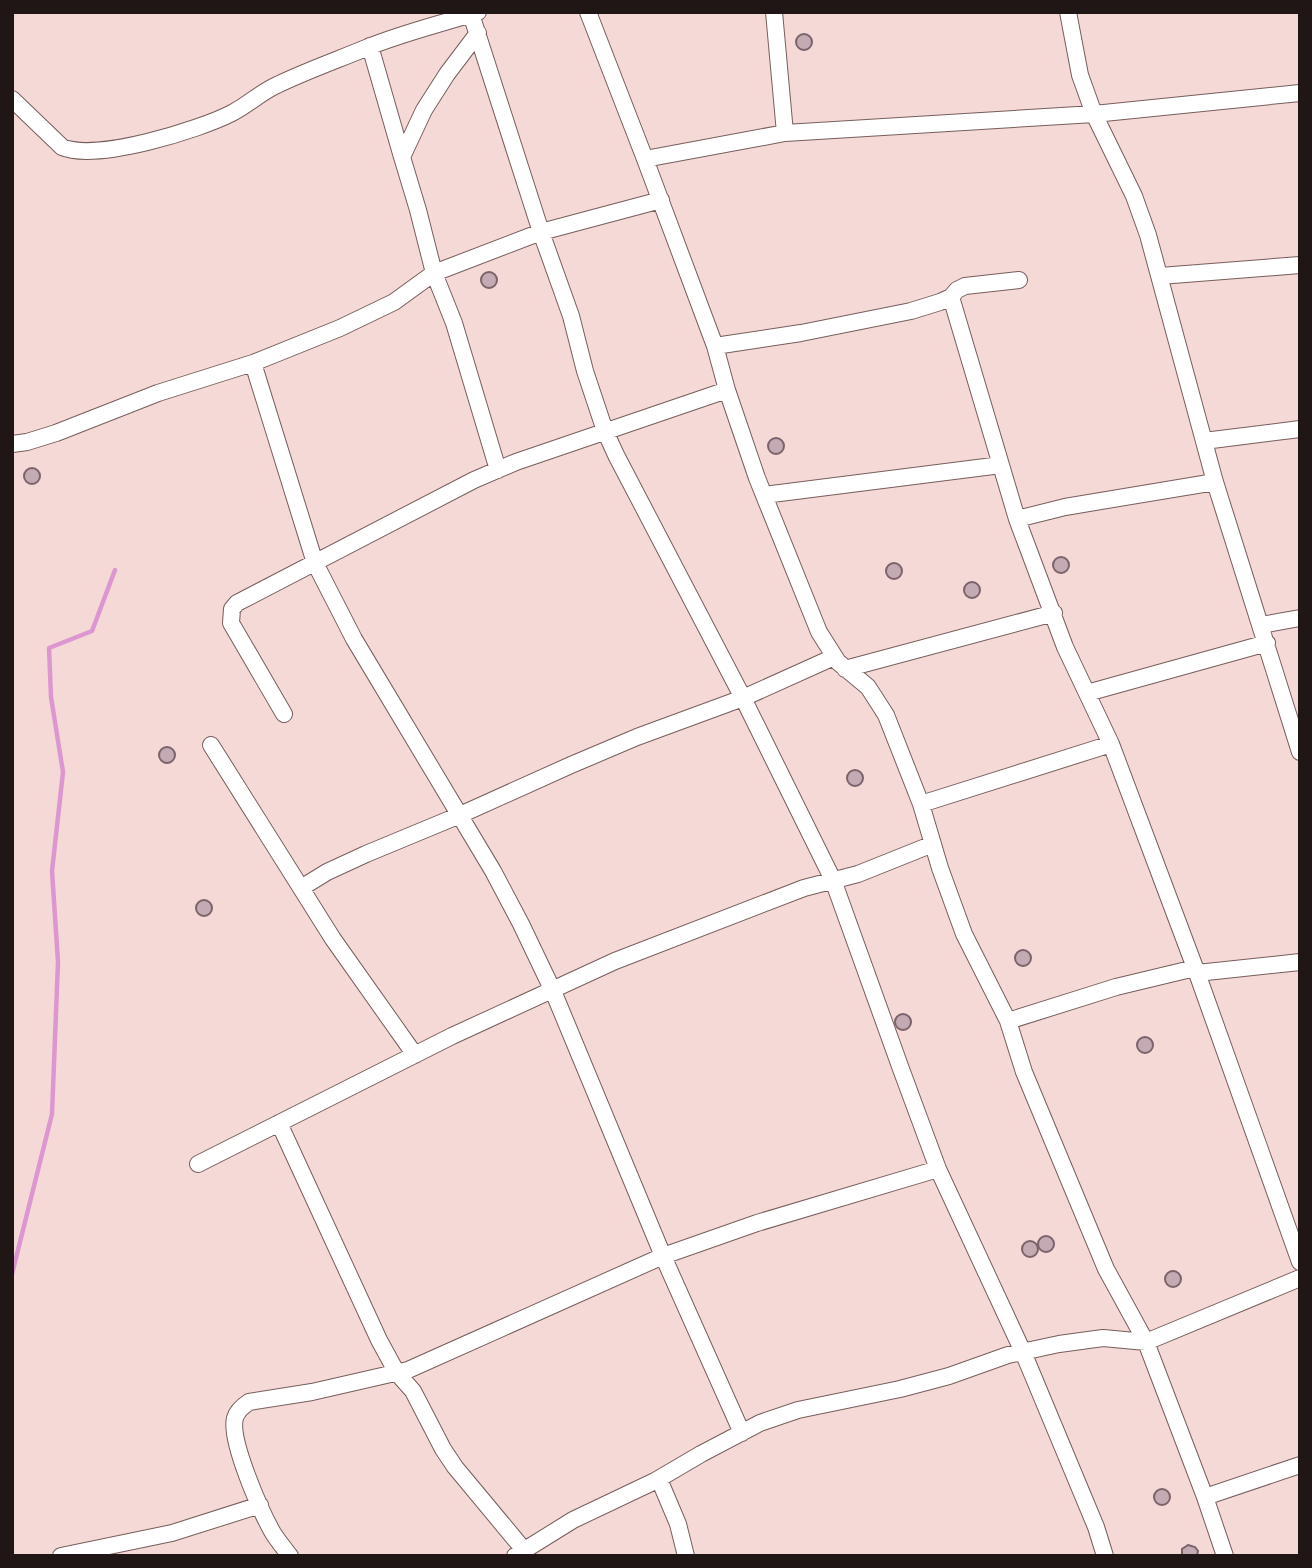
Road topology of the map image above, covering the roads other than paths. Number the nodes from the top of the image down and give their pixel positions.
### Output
1 (588, 12) edge
2 (774, 12) edge
3 (1068, 12) edge
4 (475, 13) edge
5 (478, 33) junction
6 (370, 46) junction
7 (1300, 93) edge
8 (12, 99) edge
9 (1094, 114) junction
10 (785, 133) junction
11 (402, 157) junction
12 (645, 159) junction
13 (661, 200) junction
14 (541, 232) junction
15 (1300, 265) edge
16 (434, 273) junction
17 (1160, 276) junction
18 (1019, 280) dead end
19 (951, 297) junction
20 (715, 346) junction
21 (253, 363) junction
22 (727, 390) junction
23 (1300, 429) edge
24 (605, 431) junction
25 (1204, 441) junction
26 (12, 444) edge
27 (1001, 465) junction
28 (498, 470) junction
29 (1215, 482) junction
30 (764, 495) junction
31 (1017, 519) junction
32 (315, 563) junction
33 (1054, 613) junction
34 (1300, 618) edge
35 (1261, 625) junction
36 (1267, 643) junction
37 (840, 663) junction
38 (1087, 693) junction
39 (743, 698) junction
40 (284, 714) dead end
41 (1111, 744) junction
42 (211, 745) dead end
43 (1300, 752) edge
44 (921, 804) junction
45 (460, 815) junction
46 (933, 844) junction
47 (833, 880) junction
48 (301, 888) junction
49 (1300, 962) edge
50 (1196, 970) junction
51 (553, 991) junction
52 (1008, 1021) junction
53 (415, 1055) junction
54 (279, 1123) junction
55 (198, 1164) dead end
56 (938, 1169) junction
57 (663, 1256) junction
58 (1300, 1262) edge
59 (1300, 1278) edge
60 (1146, 1342) junction
61 (1023, 1352) junction
62 (397, 1373) junction
63 (742, 1433) junction
64 (1300, 1465) edge
65 (659, 1479) junction
66 (1205, 1497) junction
67 (260, 1505) junction
68 (519, 1553) edge
69 (61, 1556) edge
70 (290, 1556) edge
71 (685, 1556) edge
72 (1105, 1556) edge
73 (1225, 1556) edge

1 - 12 street
2 - 10 street
3 - 9 street
4 - 5 street
4 - 6 street
5 - 11 street
5 - 14 street
6 - 8 street
6 - 11 street
7 - 9 street
9 - 10 street
9 - 17 street
10 - 12 street
11 - 16 street
12 - 13 street
13 - 14 street
13 - 20 street
14 - 16 street
14 - 24 street
15 - 17 street
16 - 21 street
16 - 28 street
17 - 25 street
18 - 19 street
19 - 20 street
19 - 27 street
20 - 22 street
21 - 26 street
21 - 32 street
22 - 24 street
22 - 30 street
23 - 25 street
24 - 28 street
24 - 39 street
25 - 29 street
27 - 30 street
27 - 31 street
28 - 32 street
29 - 31 street
29 - 35 street
30 - 37 street
31 - 33 street
32 - 40 street
32 - 45 street
33 - 37 street
33 - 38 street
34 - 35 street
35 - 36 street
36 - 38 street
36 - 43 street
37 - 39 street
37 - 44 street
38 - 41 street
39 - 45 street
39 - 47 street
41 - 44 street
41 - 50 street
42 - 48 street
44 - 46 street
45 - 48 street
45 - 51 street
46 - 47 street
46 - 52 street
47 - 51 street
47 - 56 street
48 - 53 street
49 - 50 street
50 - 52 street
50 - 58 street
51 - 53 street
51 - 57 street
52 - 60 street
53 - 54 street
54 - 55 street
54 - 62 street
56 - 57 street
56 - 61 street
57 - 62 street
57 - 63 street
59 - 60 street
60 - 61 street
60 - 66 street
61 - 63 street
61 - 72 street
62 - 67 street
62 - 68 street
63 - 65 street
64 - 66 street
65 - 68 street
65 - 71 street
66 - 73 street
67 - 69 street
67 - 70 street

